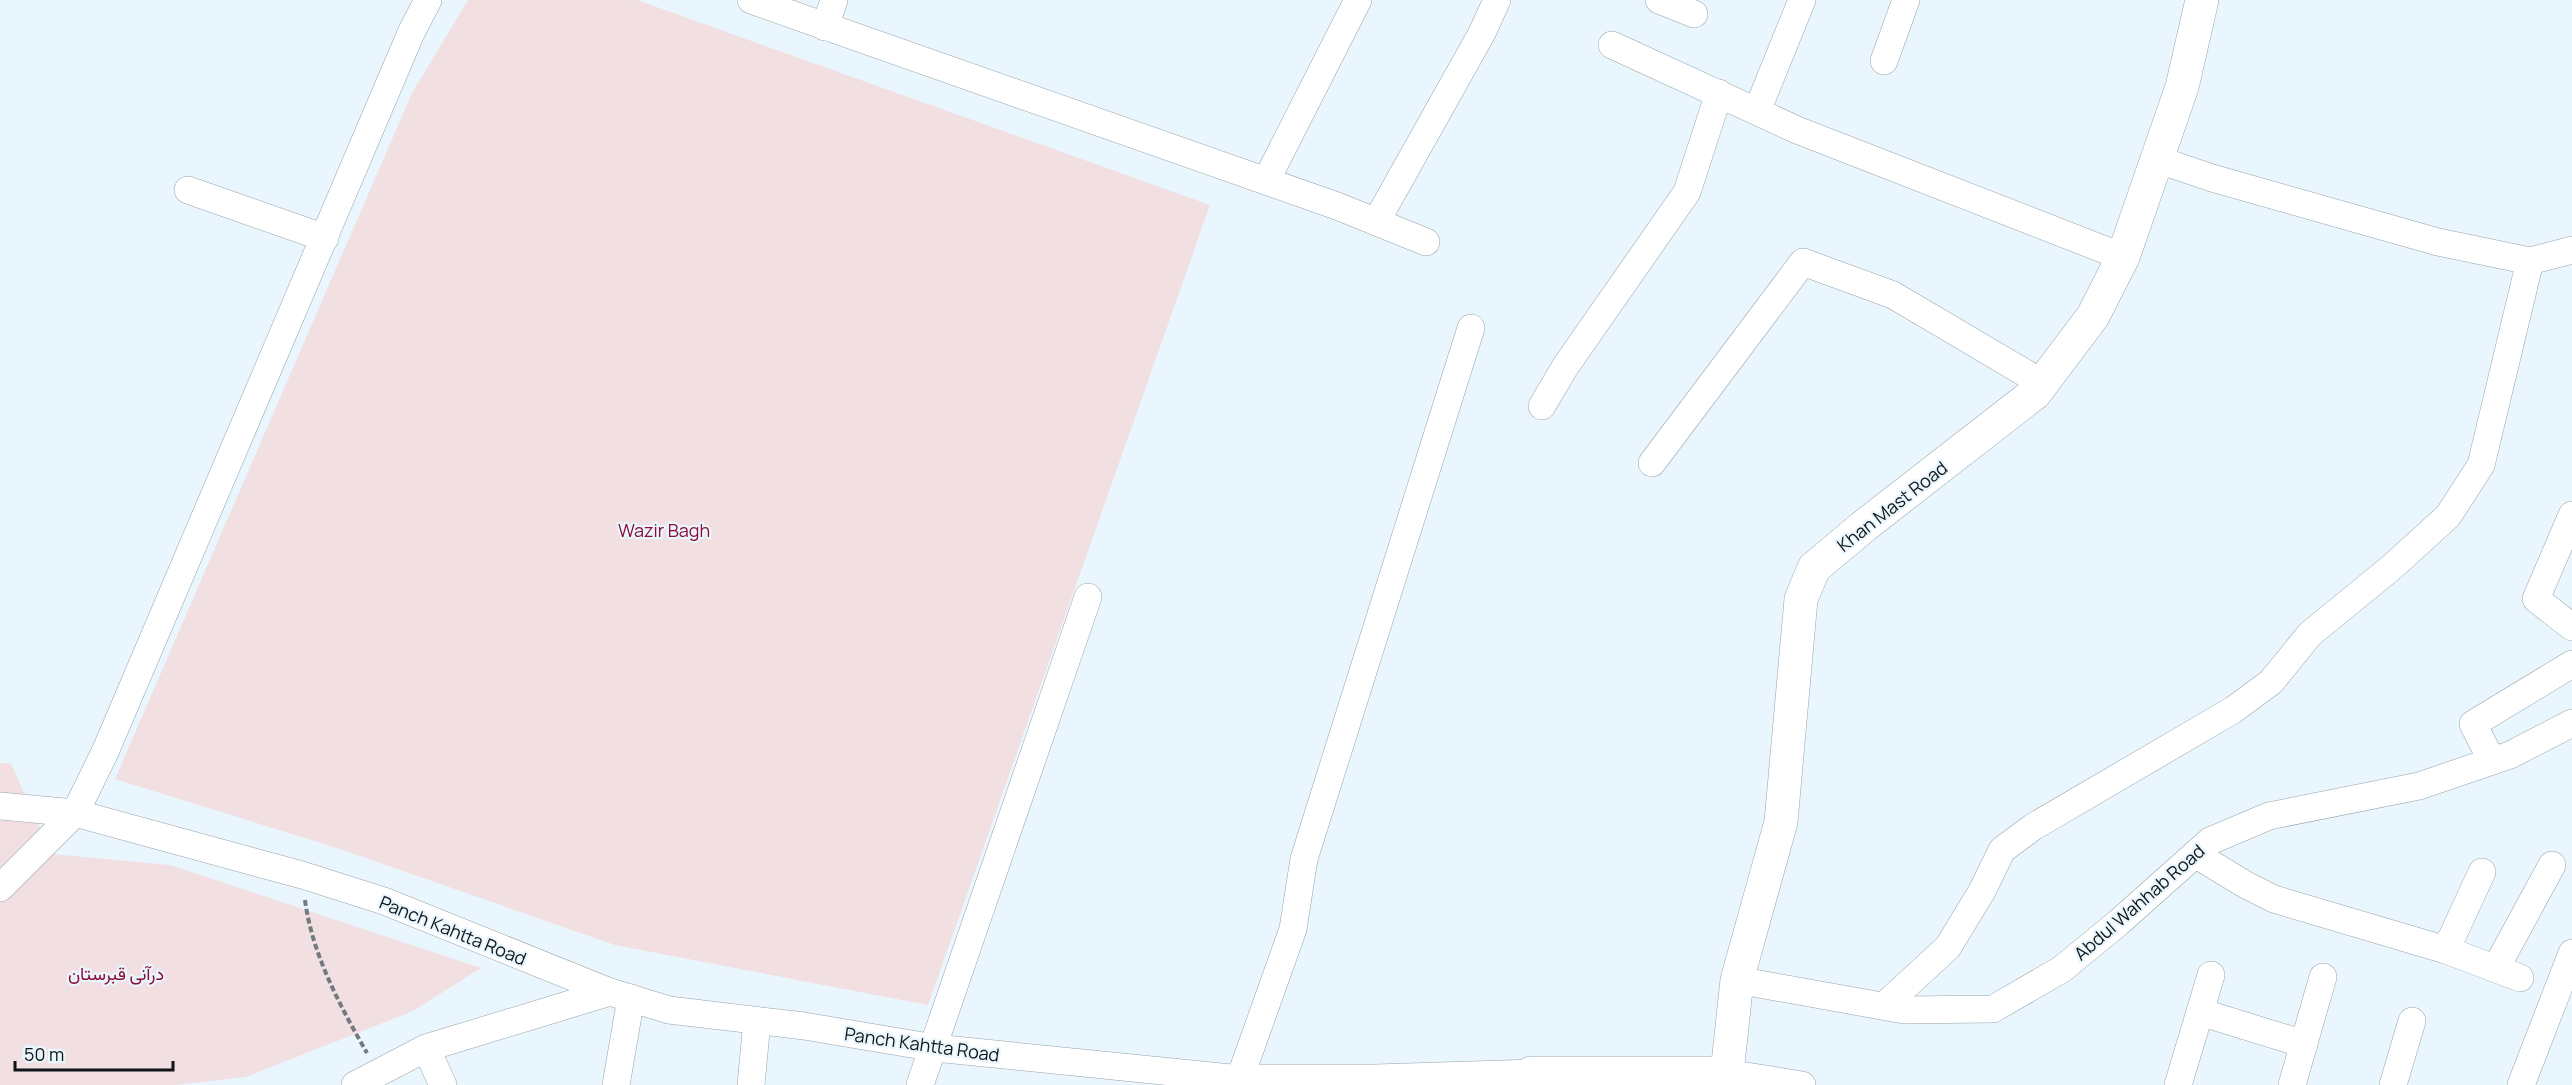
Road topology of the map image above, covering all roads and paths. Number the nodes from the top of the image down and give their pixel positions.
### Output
1 (411, 0) edge
2 (428, 0) edge
3 (751, 0) edge
4 (834, 0) edge
5 (1358, 0) edge
6 (1497, 0) edge
7 (1659, 0) edge
8 (1802, 0) edge
9 (1906, 0) edge
10 (2200, 1) edge
11 (1694, 14) edge
12 (825, 27) junction
13 (411, 33) junction
14 (1612, 45) dead end
15 (1884, 61) dead end
16 (1719, 93) junction
17 (1757, 111) junction
18 (2156, 159) junction
19 (1266, 182) junction
20 (188, 190) dead end
21 (1376, 222) junction
22 (325, 238) junction
23 (1426, 242) dead end
24 (2572, 250) edge
25 (2123, 258) junction
26 (2530, 261) junction
27 (1471, 328) dead end
28 (2042, 384) junction
29 (1542, 406) dead end
30 (1652, 463) dead end
31 (2572, 515) edge
32 (1088, 597) dead end
33 (2572, 627) edge
34 (2572, 664) edge
35 (2572, 723) edge
36 (2492, 761) junction
37 (0, 806) edge
38 (75, 813) junction
39 (2195, 854) junction
40 (2552, 865) dead end
41 (2482, 872) dead end
42 (302, 875) junction
43 (0, 888) edge
44 (2446, 950) junction
45 (2572, 953) edge
46 (2211, 975) dead end
47 (2323, 977) dead end
48 (1737, 980) junction
49 (620, 995) junction
50 (1884, 1006) junction
51 (2200, 1012) junction
52 (758, 1021) junction
53 (2412, 1021) dead end
54 (2304, 1044) junction
55 (426, 1048) junction
56 (935, 1048) junction
57 (1727, 1073) junction
58 (1148, 1077) edge
59 (367, 1078) edge
60 (1531, 1079) edge
61 (1663, 1079) edge
62 (1240, 1081) edge
63 (1374, 1081) edge
64 (1789, 1084) edge
65 (443, 1085) edge
66 (616, 1085) edge
67 (751, 1085) edge
68 (921, 1085) edge
69 (2178, 1085) edge
70 (2292, 1085) edge
71 (2393, 1085) edge
72 (2521, 1085) edge

1 - 13 street
2 - 13 street
3 - 12 street
4 - 12 street
5 - 19 street
6 - 21 street
7 - 11 street
8 - 17 street
9 - 15 street
10 - 18 main road, Khan Mast Road
12 - 19 street
13 - 22 street
14 - 16 street
16 - 17 street
16 - 29 street
17 - 25 street
18 - 25 main road, Khan Mast Road
18 - 26 street
19 - 21 street
20 - 22 street
21 - 23 street
22 - 38 street
24 - 26 street
25 - 28 main road, Khan Mast Road
26 - 50 street
27 - 62 street
28 - 30 street
28 - 48 main road, Khan Mast Road
31 - 33 street
32 - 56 street
34 - 36 street
35 - 36 street, Abdul Wahhab Road
36 - 39 street, Abdul Wahhab Road
37 - 38 street, Panch Kahtta Road
38 - 42 street, Panch Kahtta Road
38 - 43 street
39 - 44 street
39 - 50 street, Abdul Wahhab Road
40 - 44 street
41 - 44 street
42 - 49 street, Panch Kahtta Road
42 - 59 path
45 - 72 street
46 - 51 street
47 - 54 street
48 - 50 street, Abdul Wahhab Road
48 - 57 main road, Khan Mast Road
49 - 52 street, Panch Kahtta Road
49 - 55 street
49 - 66 street
51 - 54 street
51 - 69 street
52 - 56 street, Panch Kahtta Road
52 - 67 street
53 - 71 street
54 - 70 street
55 - 59 street
55 - 65 street
56 - 58 street, Panch Kahtta Road
56 - 68 street
57 - 61 main road, Panch Kahtta Road
57 - 64 street, Panch Kahtta Road
58 - 62 street, Panch Kahtta Road
60 - 61 main road, Panch Kahtta Road
60 - 63 street, Panch Kahtta Road
62 - 63 street, Panch Kahtta Road

